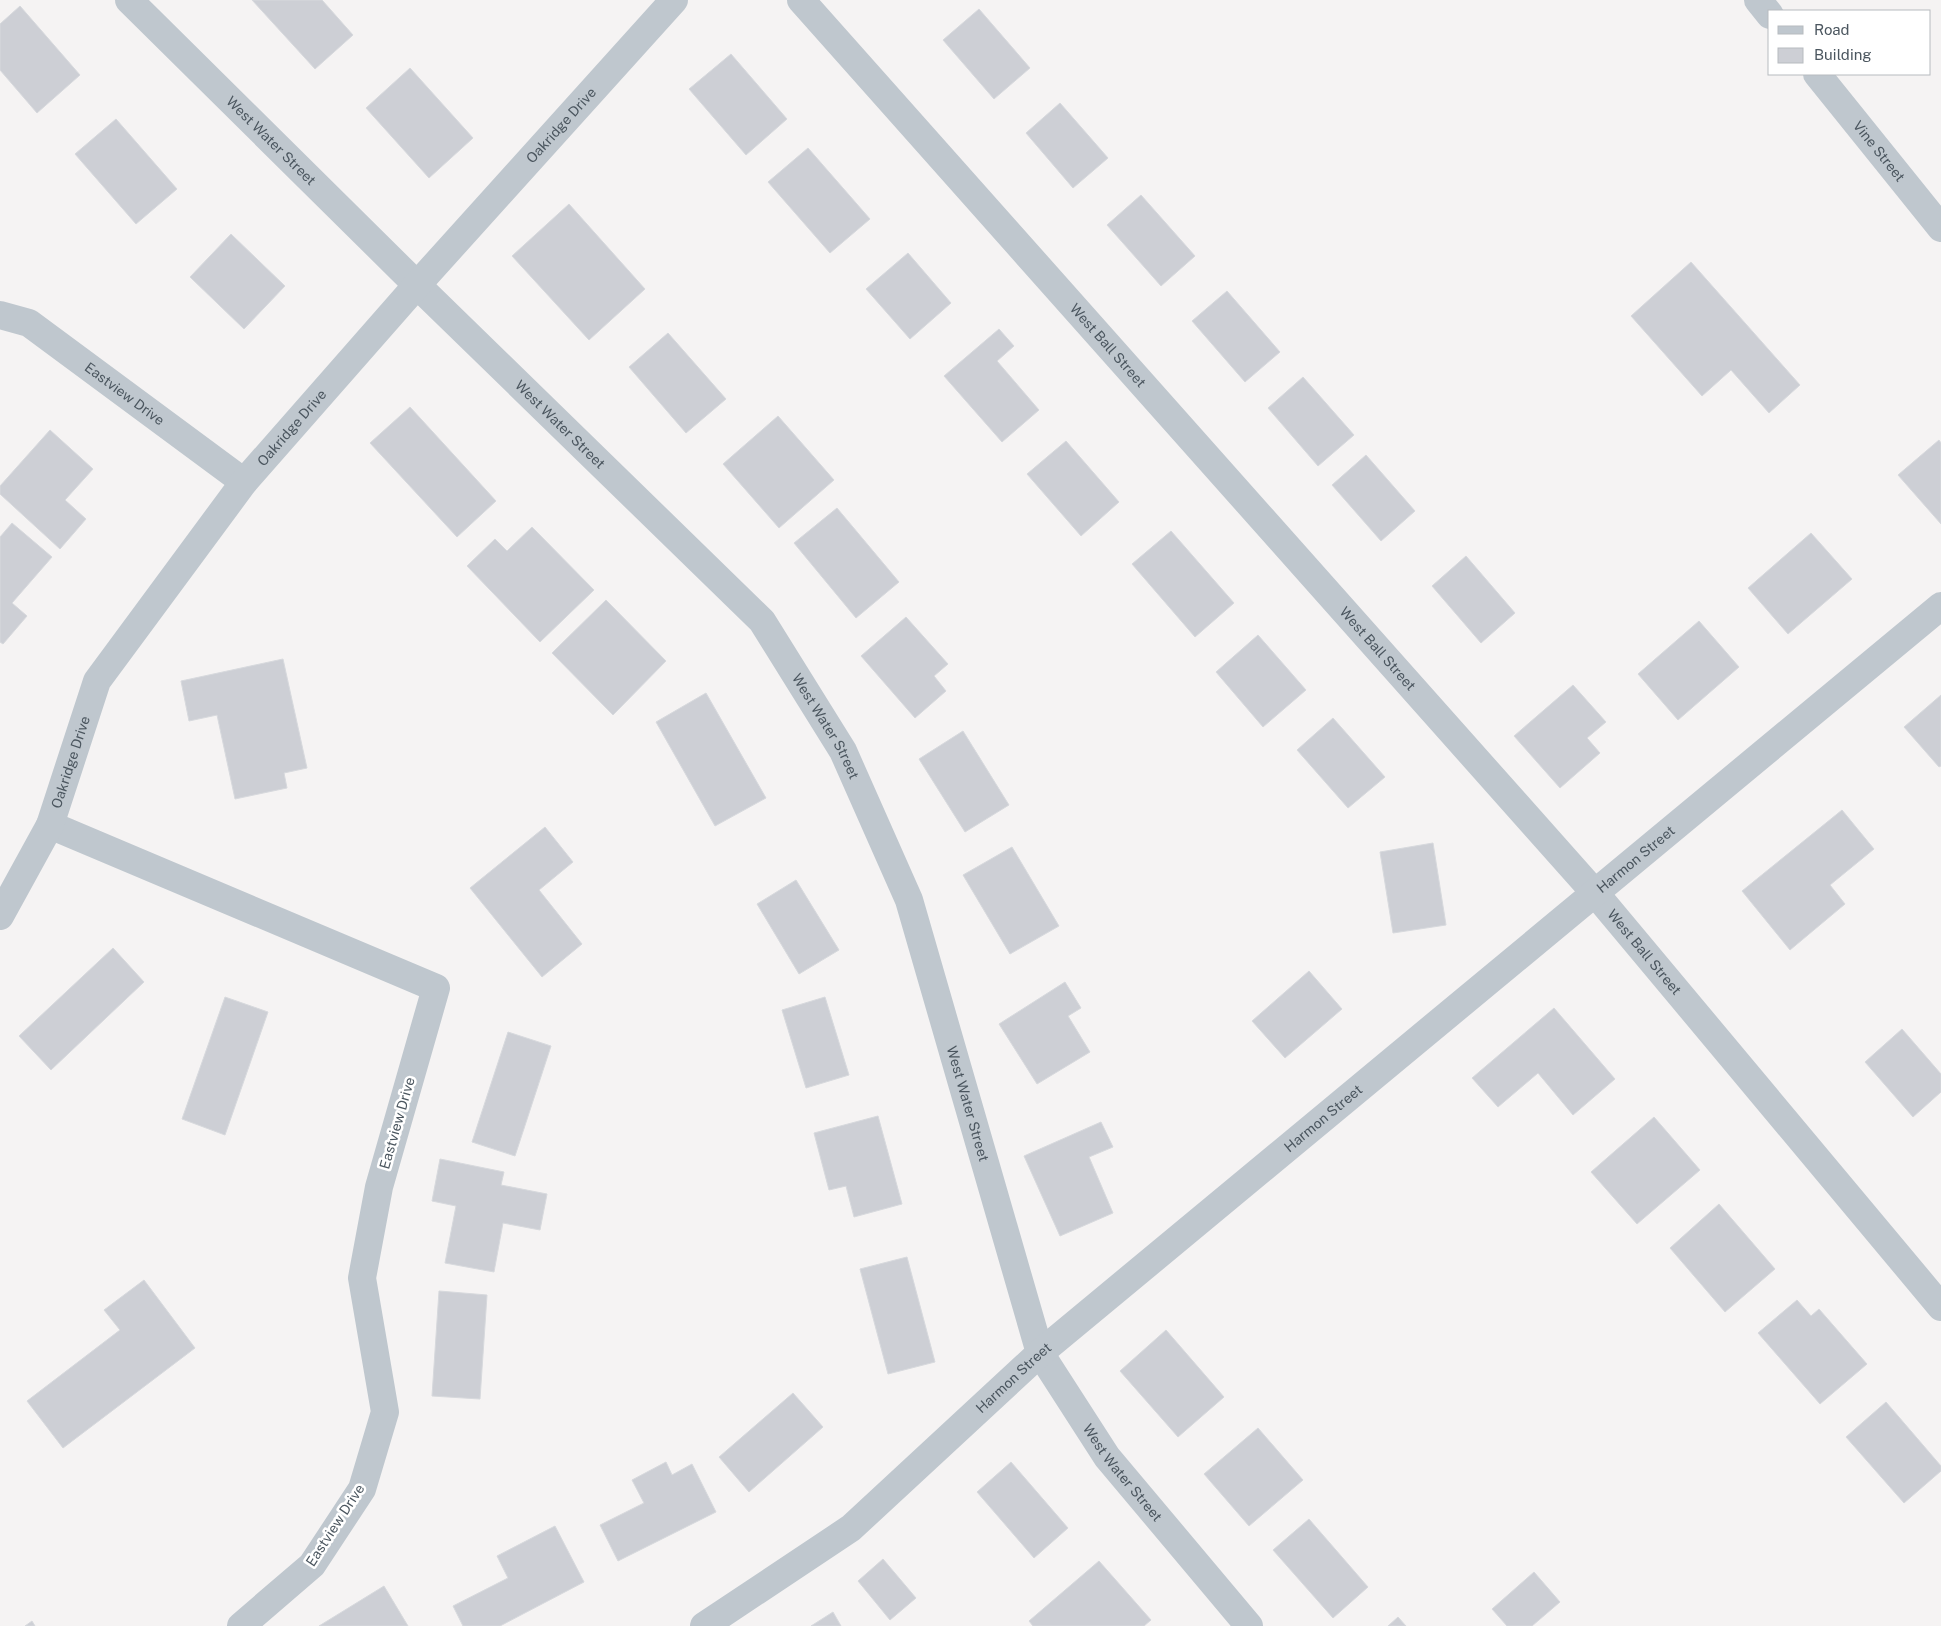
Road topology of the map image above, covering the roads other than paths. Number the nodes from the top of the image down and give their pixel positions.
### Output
1 (130, 0) edge
2 (674, 0) edge
3 (800, 0) edge
4 (1758, 0) edge
5 (1768, 12) edge
6 (1818, 75) edge
7 (1941, 228) edge
8 (417, 285) junction
9 (0, 315) edge
10 (244, 482) junction
11 (1941, 606) edge
12 (50, 825) junction
13 (1595, 893) junction
14 (0, 916) edge
15 (1941, 1307) edge
16 (1040, 1353) junction
17 (242, 1626) edge
18 (704, 1626) edge
19 (1249, 1626) edge

1 - 8 street, West Water Street
2 - 8 street, Oakridge Drive
3 - 13 street, West Ball Street
4 - 5 street
6 - 7 street, Vine Street
8 - 10 street, Oakridge Drive
8 - 16 street, West Water Street
9 - 10 street, Eastview Drive
10 - 12 street, Oakridge Drive
11 - 13 street, Harmon Street
12 - 14 street, Oakridge Drive
12 - 17 street, Eastview Drive
13 - 15 street, West Ball Street
13 - 16 street, Harmon Street
16 - 18 street, Harmon Street
16 - 19 street, West Water Street

